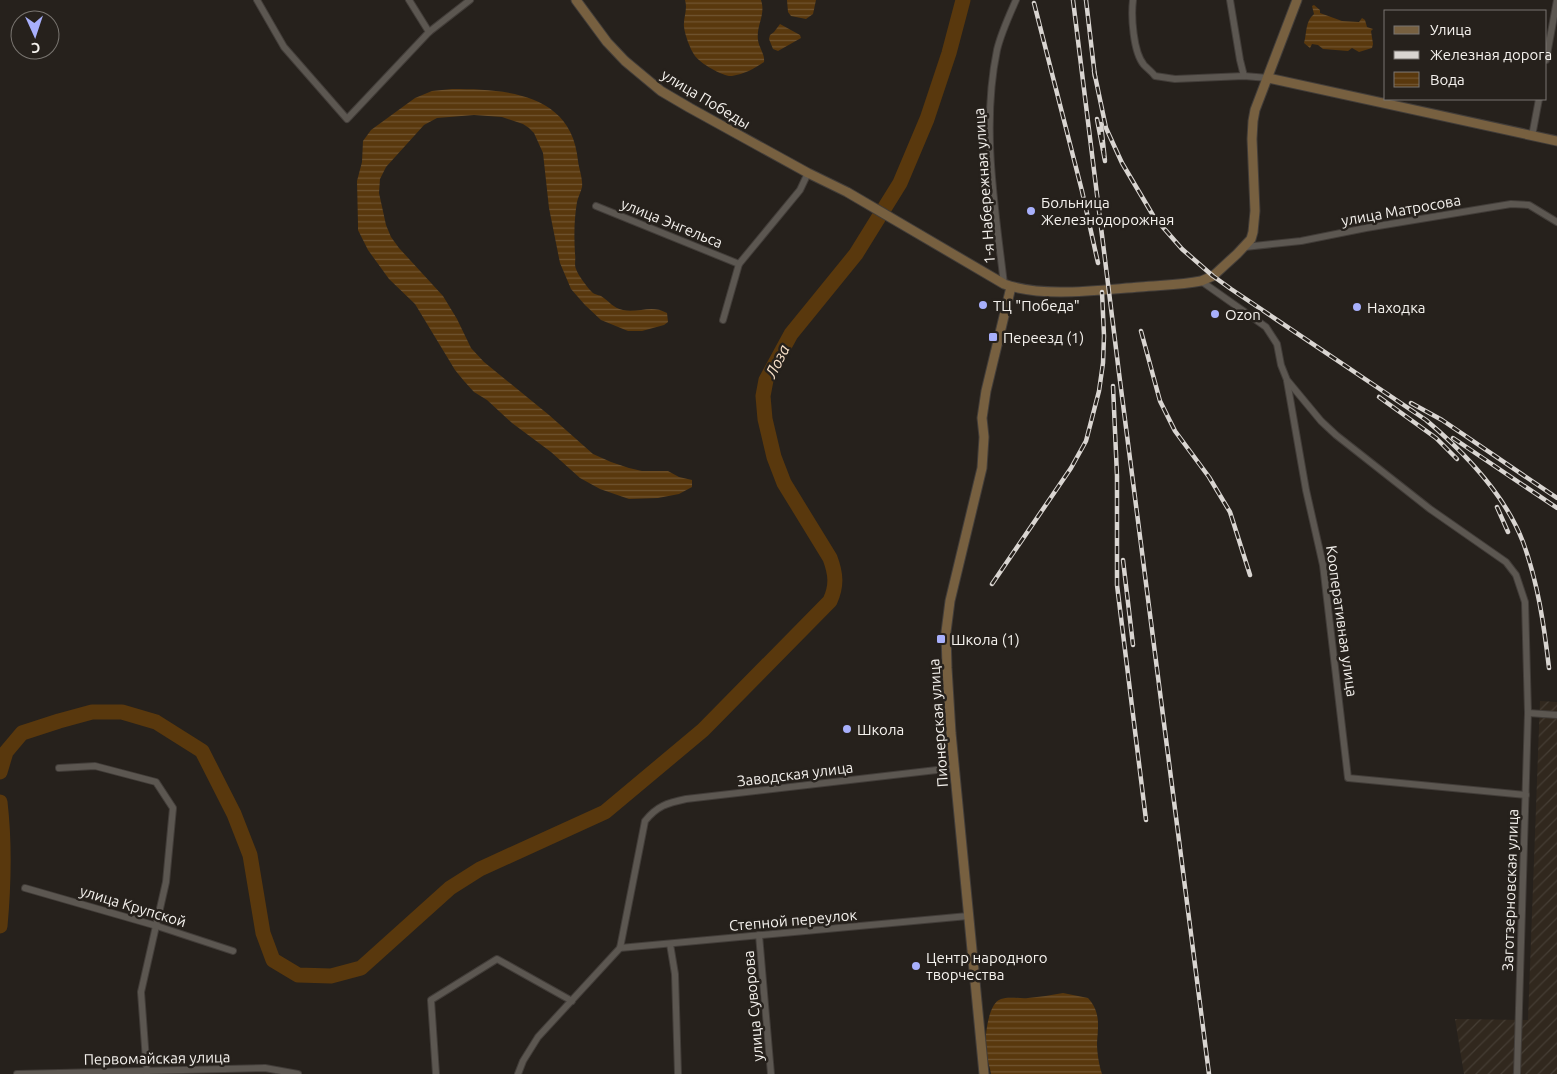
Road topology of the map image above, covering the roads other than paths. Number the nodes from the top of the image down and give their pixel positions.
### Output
1 (257, 0) edge
2 (409, 0) edge
3 (470, 0) edge
4 (576, 0) edge
5 (1016, 0) edge
6 (1133, 0) edge
7 (1230, 0) edge
8 (1297, 0) edge
9 (1557, 0) edge
10 (429, 32) junction
11 (1547, 55) edge
12 (1244, 76) junction
13 (1268, 78) junction
14 (1539, 100) edge
15 (1532, 136) junction
16 (1557, 141) edge
17 (808, 173) junction
18 (596, 206) dead end
19 (1557, 222) edge
20 (1245, 247) junction
21 (739, 264) junction
22 (1201, 281) junction
23 (1007, 286) junction
24 (723, 320) dead end
25 (1287, 380) junction
26 (1528, 713) junction
27 (1557, 715) edge
28 (60, 768) dead end
29 (954, 768) junction
30 (1348, 778) joint
31 (1526, 795) junction
32 (25, 888) dead end
33 (968, 916) junction
34 (157, 926) junction
35 (759, 935) junction
36 (670, 944) junction
37 (620, 948) junction
38 (233, 951) dead end
39 (572, 1001) junction
40 (147, 1072) edge
41 (17, 1074) edge
42 (298, 1074) edge
43 (436, 1074) edge
44 (518, 1074) edge
45 (678, 1074) edge
46 (771, 1074) edge
47 (984, 1074) edge
48 (1517, 1074) edge

1 - 10 street
2 - 10 street
3 - 10 street
4 - 17 street, улица Победы
5 - 23 street, 1-я Набережная улица
6 - 12 street
7 - 12 street
8 - 13 street
9 - 11 street
12 - 13 street
13 - 15 street
13 - 20 street
14 - 15 street
15 - 16 street
17 - 21 street
17 - 23 street, улица Победы
18 - 21 street, улица Энгельса
19 - 20 street, улица Матросова
20 - 22 street
21 - 24 street
22 - 23 street
22 - 25 street
23 - 29 street, Пионерская улица
25 - 26 street
25 - 30 street, Кооперативная улица
26 - 27 street
26 - 31 street
28 - 34 street
29 - 33 street, Пионерская улица
29 - 37 street, Заводская улица
30 - 31 street, Заготзерновская улица
31 - 48 street, Заготзерновская улица
32 - 34 street, улица Крупской
33 - 35 street, Степной переулок
33 - 47 street, Пионерская улица
34 - 38 street, улица Крупской
34 - 40 street
35 - 36 street, Степной переулок
35 - 46 street, улица Суворова
36 - 37 street, Степной переулок
36 - 45 street
37 - 39 street
39 - 43 street
39 - 44 street
40 - 41 street, Первомайская улица
40 - 42 street, Первомайская улица

